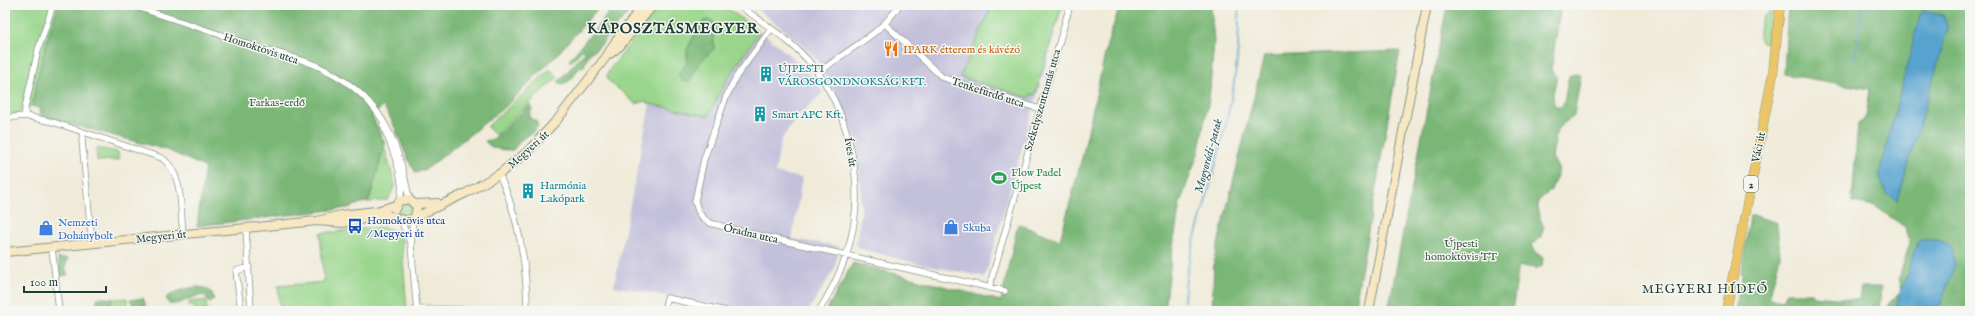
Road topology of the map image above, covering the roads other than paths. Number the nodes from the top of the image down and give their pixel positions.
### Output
1 (53, 5) edge
2 (130, 5) edge
3 (642, 5) edge
4 (653, 5) edge
5 (739, 5) edge
6 (899, 5) edge
7 (1070, 5) edge
8 (1427, 5) edge
9 (1780, 5) edge
10 (885, 24) junction
11 (771, 29) junction
12 (606, 57) junction
13 (818, 74) junction
14 (1040, 109) junction
15 (378, 114) junction
16 (25, 116) junction
17 (5, 118) edge
18 (83, 132) junction
19 (500, 174) junction
20 (448, 201) junction
21 (412, 202) junction
22 (398, 203) junction
23 (414, 217) junction
24 (399, 218) junction
25 (317, 221) junction
26 (246, 229) junction
27 (183, 234) junction
28 (92, 244) junction
29 (411, 245) junction
30 (52, 248) junction
31 (5, 252) edge
32 (846, 254) junction
33 (248, 267) junction
34 (989, 288) junction
35 (1005, 291) dead end
36 (417, 310) edge
37 (527, 310) edge
38 (59, 311) edge
39 (241, 311) edge
40 (251, 311) edge
41 (664, 311) edge
42 (726, 311) edge
43 (818, 311) edge
44 (1369, 311) edge
45 (1726, 311) edge

1 - 16 street
2 - 15 street, Homoktövis utca
3 - 12 main road, Megyeri út
4 - 12 main road, Megyeri út
5 - 11 street, Íves út
6 - 10 street
7 - 14 street, Székelyszenttamás utca
8 - 44 main road
9 - 45 main road, Váci út / 2
10 - 13 street
10 - 14 street, Tenkefürdő utca
11 - 13 street, Íves út
11 - 32 street, Óradna utca
12 - 19 main road, Megyeri út
13 - 32 street, Íves út
14 - 34 street, Székelyszenttamás utca
15 - 21 street, Homoktövis utca
15 - 22 street, Homoktövis utca
16 - 17 street
16 - 18 street
18 - 27 street
18 - 28 street
19 - 20 main road, Megyeri út
19 - 37 street
20 - 21 main road, Megyeri út
20 - 23 main road, Megyeri út
21 - 22 main road, Megyeri út
21 - 23 main road
22 - 24 main road
22 - 25 main road, Megyeri út
23 - 24 main road, Megyeri út
23 - 29 street
24 - 25 main road, Megyeri út
24 - 29 street
25 - 26 main road, Megyeri út
26 - 27 main road, Megyeri út
26 - 33 street
27 - 28 main road, Megyeri út
28 - 30 main road, Megyeri út
29 - 36 street
30 - 31 main road, Megyeri út
30 - 38 street
32 - 34 street, Óradna utca
32 - 43 street, Íves út
33 - 39 street
33 - 40 street
34 - 35 street, Óradna utca
36 - 37 street
41 - 42 street

